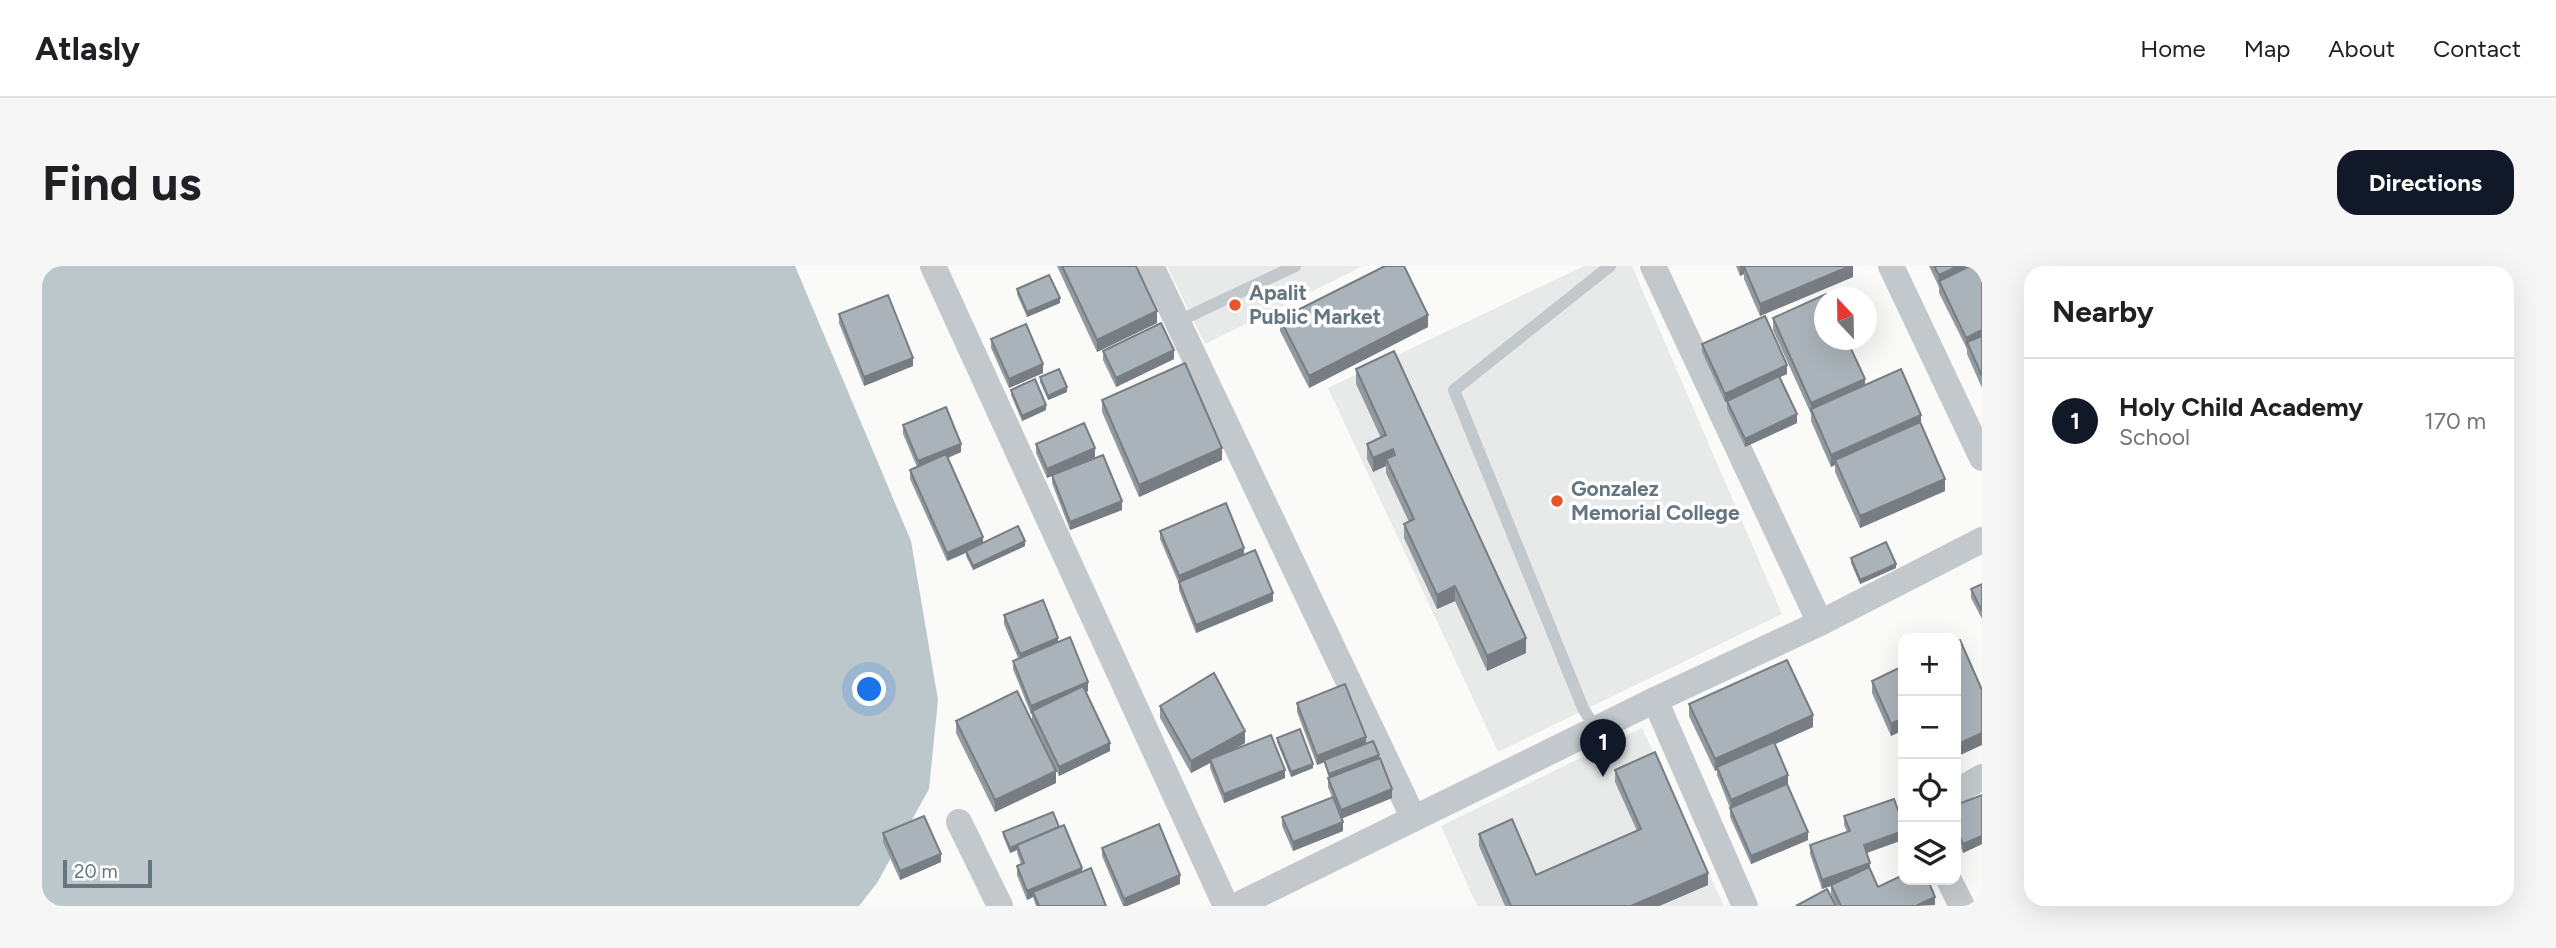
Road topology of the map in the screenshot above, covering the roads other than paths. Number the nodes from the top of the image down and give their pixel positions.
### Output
1 (933, 266) edge
2 (1150, 266) edge
3 (1295, 266) edge
4 (1610, 266) edge
5 (1653, 266) edge
6 (1891, 266) edge
7 (1177, 322) junction
8 (1982, 458) edge
9 (1982, 540) edge
10 (1820, 623) junction
11 (1655, 700) junction
12 (1596, 730) junction
13 (1982, 778) edge
14 (1961, 789) edge
15 (1413, 817) junction
16 (959, 822) dead end
17 (1952, 885) edge
18 (1741, 905) edge
19 (1000, 906) edge
20 (1226, 906) edge
21 (1236, 906) edge
22 (1962, 906) edge

1 - 20 street
2 - 7 street
3 - 7 lane
4 - 12 lane
5 - 10 street
6 - 8 street
7 - 15 street
9 - 10 street
10 - 11 street
11 - 12 street
11 - 18 street
12 - 15 street
13 - 14 street
15 - 21 street
16 - 19 street
17 - 22 street

